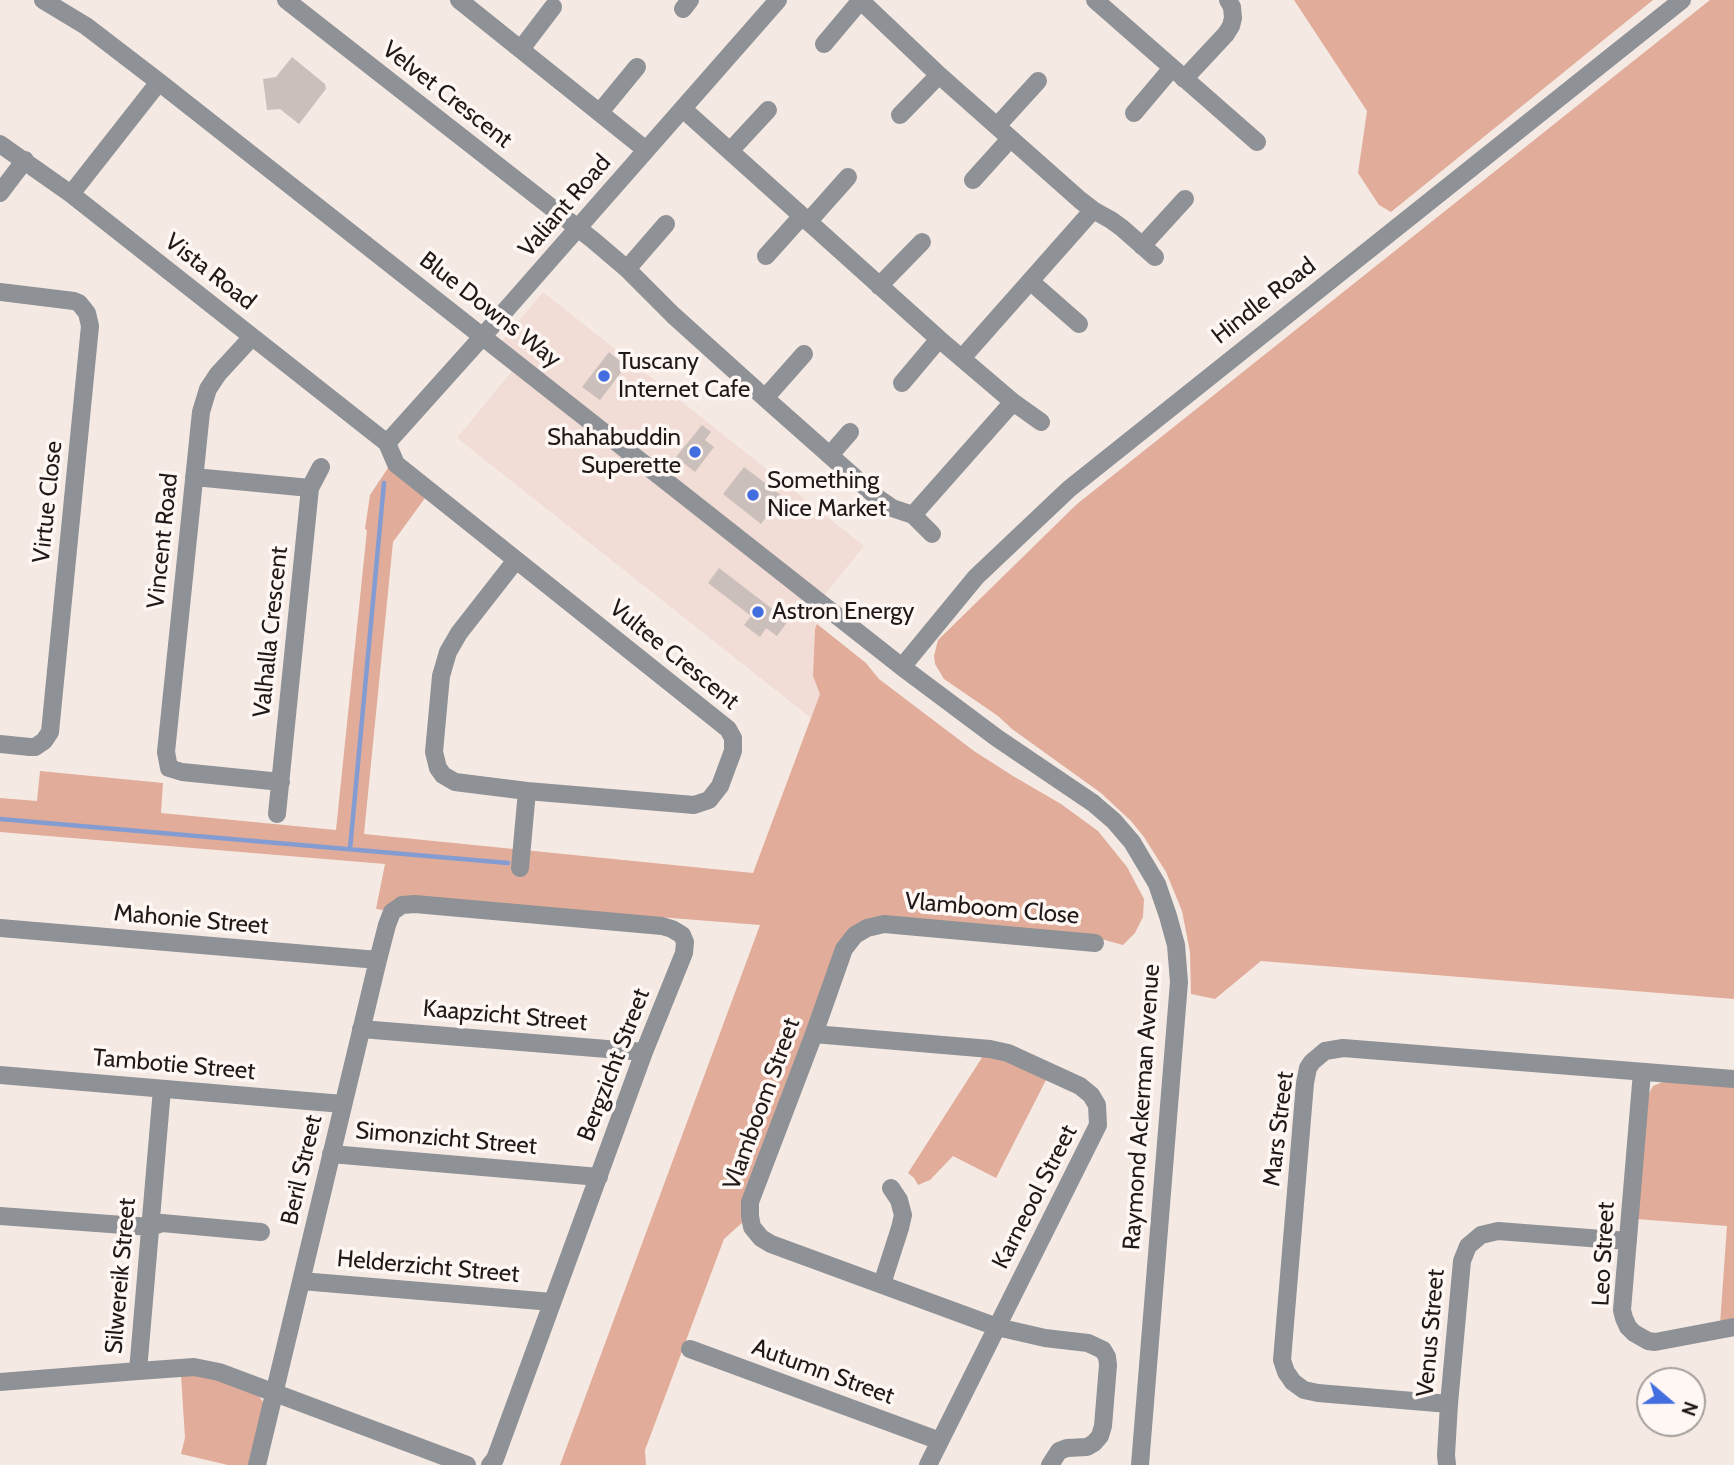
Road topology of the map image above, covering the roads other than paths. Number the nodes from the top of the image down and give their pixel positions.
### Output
1 (43, 0) edge
2 (286, 0) edge
3 (459, 0) edge
4 (861, 0) edge
5 (1095, 0) edge
6 (1228, 0) edge
7 (1682, 0) edge
8 (775, 1) edge
9 (553, 7) dead end
10 (824, 44) dead end
11 (521, 49) junction
12 (637, 67) dead end
13 (1178, 73) junction
14 (939, 75) junction
15 (1038, 81) dead end
16 (159, 82) junction
17 (683, 109) junction
18 (768, 110) dead end
19 (600, 112) junction
20 (1134, 113) dead end
21 (900, 115) dead end
22 (1004, 132) junction
23 (1257, 142) dead end
24 (0, 144) edge
25 (646, 150) junction
26 (730, 151) junction
27 (24, 160) junction
28 (848, 177) dead end
29 (973, 180) dead end
30 (0, 193) edge
31 (71, 194) junction
32 (1185, 199) dead end
33 (1093, 210) junction
34 (804, 219) junction
35 (666, 224) dead end
36 (578, 228) junction
37 (922, 242) dead end
38 (766, 256) dead end
39 (627, 269) junction
40 (1030, 281) junction
41 (878, 286) junction
42 (0, 292) edge
43 (1079, 324) dead end
44 (484, 336) junction
45 (252, 337) junction
46 (939, 339) junction
47 (804, 354) dead end
48 (962, 358) junction
49 (902, 383) dead end
50 (765, 398) junction
51 (1013, 402) junction
52 (1041, 422) dead end
53 (850, 432) dead end
54 (387, 443) junction
55 (830, 455) junction
56 (321, 467) dead end
57 (194, 477) junction
58 (310, 488) junction
59 (913, 515) junction
60 (932, 534) dead end
61 (516, 560) junction
62 (902, 667) junction
63 (0, 744) edge
64 (281, 782) junction
65 (527, 791) junction
66 (277, 814) dead end
67 (520, 868) dead end
68 (415, 904) joint
69 (884, 924) joint
70 (0, 928) edge
71 (1095, 943) dead end
72 (378, 960) junction
73 (361, 1029) junction
74 (814, 1034) junction
75 (644, 1052) junction
76 (1642, 1072) junction
77 (0, 1075) edge
78 (1734, 1079) edge
79 (162, 1089) junction
80 (343, 1104) junction
81 (331, 1154) junction
82 (599, 1177) junction
83 (891, 1188) dead end
84 (0, 1216) edge
85 (150, 1227) junction
86 (261, 1232) dead end
87 (1628, 1241) junction
88 (301, 1281) junction
89 (882, 1284) junction
90 (552, 1302) junction
91 (997, 1327) junction
92 (1734, 1327) edge
93 (690, 1349) dead end
94 (138, 1371) junction
95 (0, 1382) edge
96 (274, 1393) junction
97 (1449, 1404) junction
98 (940, 1441) junction
99 (445, 1461) edge
100 (257, 1465) edge
101 (467, 1465) edge
102 (489, 1465) edge
103 (928, 1465) edge
104 (1050, 1465) edge
105 (1140, 1465) edge
106 (1447, 1465) edge

1 - 16 street, Blue Downs Way
2 - 36 street, Velvet Crescent
3 - 11 street
4 - 10 street
4 - 14 street
5 - 13 street
6 - 13 street
7 - 62 street, Hindle Road
8 - 17 street, Valiant Road
9 - 11 street
11 - 19 street
12 - 19 street
13 - 20 street
13 - 23 street
14 - 21 street
14 - 22 street
15 - 22 street
16 - 31 street
16 - 44 street, Blue Downs Way
17 - 25 street, Valiant Road
17 - 26 street
18 - 26 street
19 - 25 street
22 - 29 street
22 - 33 street
24 - 27 street, Vista Road
25 - 36 street, Valiant Road
26 - 34 street
27 - 30 street
27 - 31 street, Vista Road
28 - 34 street
31 - 45 street, Vista Road
32 - 33 street
33 - 40 street
34 - 38 street
34 - 41 street
35 - 39 street
36 - 39 street, Velvet Crescent
36 - 44 street, Valiant Road
37 - 41 street
39 - 50 street, Velvet Crescent
40 - 43 street
40 - 48 street
41 - 46 street
42 - 63 street, Virtue Close
44 - 54 street, Valiant Road
44 - 62 street, Blue Downs Way
45 - 54 street, Vista Road
45 - 57 street, Vincent Road
46 - 48 street
46 - 49 street
47 - 50 street
48 - 51 street
50 - 55 street, Velvet Crescent
51 - 52 street
51 - 59 street
53 - 55 street
54 - 61 street, Vultee Crescent
55 - 59 street, Velvet Crescent
56 - 58 street, Valhalla Crescent
57 - 58 street
57 - 64 street, Vincent Road
58 - 64 street, Valhalla Crescent
59 - 60 street
61 - 65 street, Vultee Crescent
61 - 65 street, Vultee Crescent
62 - 105 street, Raymond Ackerman Avenue
64 - 66 street, Valhalla Crescent
65 - 67 street
68 - 72 street, Beril Street
68 - 75 street, Bergzicht Street
69 - 71 street, Vlamboom Close
69 - 74 street, Vlamboom Street
70 - 72 street, Mahonie Street
72 - 73 street, Beril Street
73 - 75 street, Kaapzicht Street
73 - 80 street, Beril Street
74 - 89 street, Vlamboom Street
74 - 91 street, Karneool Street
75 - 82 street, Bergzicht Street
76 - 78 street, Mars Street
76 - 87 street, Leo Street
76 - 97 street, Mars Street
77 - 79 street, Tambotie Street
79 - 80 street, Tambotie Street
79 - 85 street, Silwereik Street
80 - 81 street, Beril Street
81 - 82 street, Simonzicht Street
81 - 88 street, Beril Street
82 - 90 street, Bergzicht Street
83 - 89 street
84 - 85 street
85 - 86 street
85 - 94 street, Silwereik Street
87 - 92 street, Leo Street
87 - 97 street, Venus Street
88 - 90 street, Helderzicht Street
88 - 96 street, Beril Street
89 - 91 street, Vlamboom Street
90 - 102 street, Bergzicht Street
91 - 98 street, Karneool Street
91 - 104 street, Vlamboom Street
93 - 98 street, Autumn Street
94 - 95 street, Silwereik Street
94 - 96 street
96 - 99 street
96 - 100 street, Beril Street
97 - 106 street, Venus Street
98 - 103 street, Karneool Street
99 - 101 street

